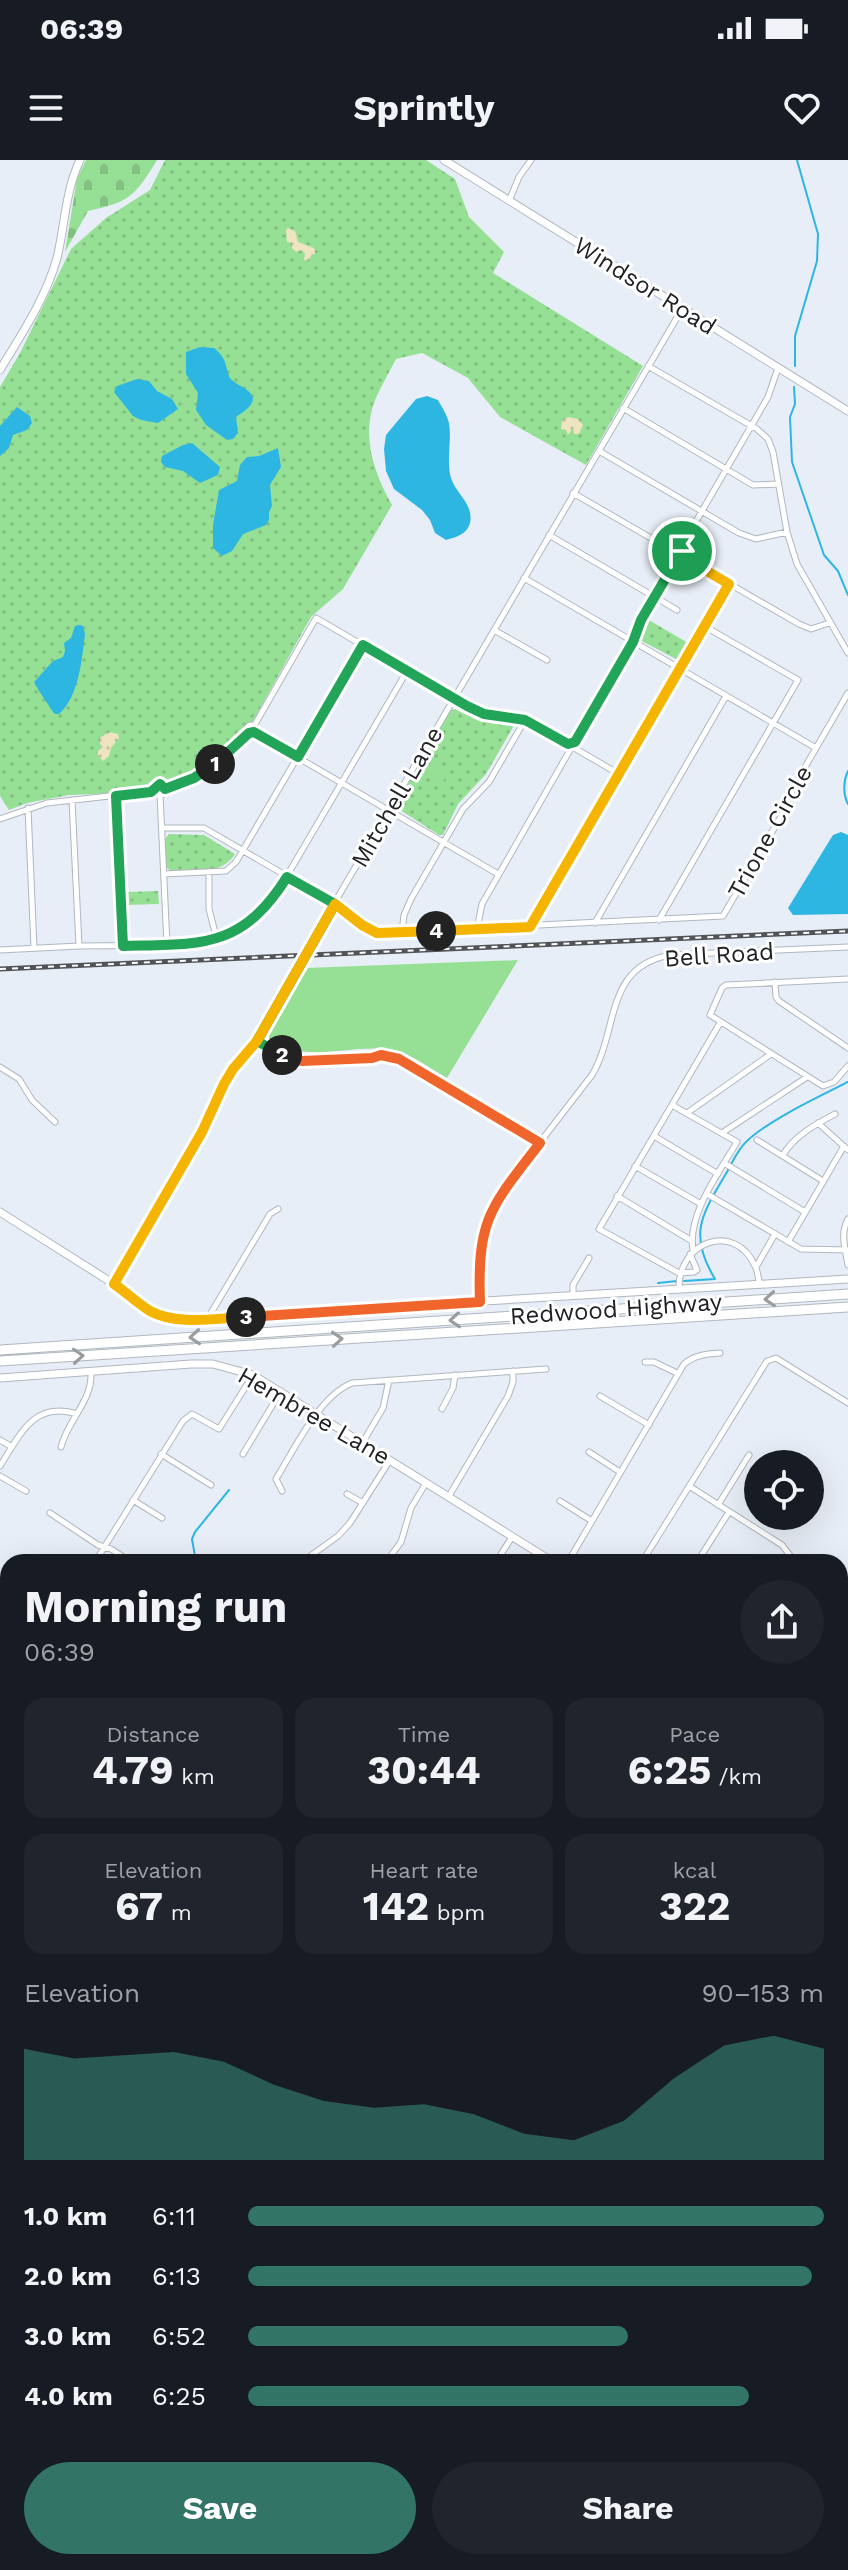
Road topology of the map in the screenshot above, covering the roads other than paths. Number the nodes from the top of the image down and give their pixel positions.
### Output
1 (80, 160) edge
2 (444, 160) edge
3 (531, 160) edge
4 (509, 201) junction
5 (682, 309) junction
6 (648, 366) junction
7 (778, 368) junction
8 (0, 370) edge
9 (623, 408) junction
10 (848, 411) edge
11 (751, 426) junction
12 (599, 451) junction
13 (726, 468) junction
14 (778, 484) junction
15 (573, 493) junction
16 (702, 511) junction
17 (787, 532) junction
18 (549, 535) junction
19 (679, 555) junction
20 (524, 578) junction
21 (729, 584) junction
22 (654, 597) junction
23 (677, 610) dead end
24 (829, 623) junction
25 (704, 626) junction
26 (494, 630) junction
27 (633, 642) junction
28 (363, 645) junction
29 (848, 653) edge
30 (547, 660) dead end
31 (680, 669) junction
32 (407, 671) junction
33 (848, 693) edge
34 (726, 696) junction
35 (454, 698) junction
36 (525, 720) junction
37 (773, 723) junction
38 (252, 730) junction
39 (572, 746) junction
40 (816, 748) junction
41 (298, 757) junction
42 (619, 774) junction
43 (342, 782) junction
44 (165, 789) junction
45 (154, 791) junction
46 (160, 795) junction
47 (116, 796) junction
48 (72, 800) junction
49 (28, 808) junction
50 (389, 810) junction
51 (0, 819) edge
52 (162, 828) junction
53 (445, 842) junction
54 (243, 850) junction
55 (209, 873) junction
56 (164, 874) junction
57 (498, 874) junction
58 (287, 877) junction
59 (335, 904) junction
60 (659, 920) junction
61 (595, 923) junction
62 (530, 927) junction
63 (477, 929) junction
64 (402, 932) junction
65 (217, 940) junction
66 (167, 945) junction
67 (79, 946) junction
68 (123, 946) junction
69 (848, 947) edge
70 (34, 948) junction
71 (0, 950) edge
72 (848, 979) edge
73 (775, 982) junction
74 (720, 1023) junction
75 (257, 1041) junction
76 (848, 1048) edge
77 (771, 1054) junction
78 (848, 1066) edge
79 (0, 1067) edge
80 (807, 1077) junction
81 (672, 1105) junction
82 (687, 1113) junction
83 (835, 1114) dead end
84 (55, 1122) dead end
85 (818, 1123) junction
86 (722, 1133) junction
87 (654, 1135) junction
88 (757, 1140) dead end
89 (540, 1143) junction
90 (846, 1148) edge
91 (783, 1155) junction
92 (726, 1164) junction
93 (635, 1166) junction
94 (718, 1174) junction
95 (823, 1181) junction
96 (708, 1194) junction
97 (617, 1196) junction
98 (701, 1204) junction
99 (278, 1209) dead end
100 (0, 1212) edge
101 (805, 1212) junction
102 (848, 1219) edge
103 (775, 1234) junction
104 (692, 1241) junction
105 (788, 1242) junction
106 (696, 1249) junction
107 (847, 1250) edge
108 (589, 1258) dead end
109 (848, 1265) edge
110 (756, 1267) junction
111 (848, 1279) edge
112 (679, 1281) junction
113 (114, 1284) junction
114 (760, 1285) junction
115 (848, 1294) edge
116 (573, 1296) junction
117 (480, 1302) junction
118 (848, 1307) edge
119 (208, 1319) junction
120 (0, 1350) edge
121 (720, 1353) dead end
122 (0, 1361) edge
123 (645, 1362) dead end
124 (546, 1369) dead end
125 (513, 1371) junction
126 (91, 1373) junction
127 (677, 1373) junction
128 (253, 1375) junction
129 (455, 1375) junction
130 (0, 1378) edge
131 (389, 1380) junction
132 (281, 1391) junction
133 (600, 1396) dead end
134 (848, 1403) edge
135 (442, 1409) dead end
136 (318, 1413) junction
137 (77, 1414) junction
138 (649, 1425) junction
139 (0, 1440) edge
140 (363, 1442) junction
141 (12, 1447) junction
142 (61, 1447) dead end
143 (589, 1452) dead end
144 (161, 1454) junction
145 (243, 1454) dead end
146 (390, 1460) junction
147 (744, 1463) edge
148 (0, 1466) edge
149 (620, 1472) junction
150 (0, 1476) edge
151 (426, 1483) junction
152 (211, 1485) dead end
153 (689, 1486) junction
154 (26, 1491) dead end
155 (282, 1491) dead end
156 (347, 1494) dead end
157 (449, 1496) junction
158 (133, 1500) junction
159 (560, 1501) dead end
160 (363, 1503) junction
161 (718, 1505) junction
162 (729, 1512) junction
163 (50, 1513) dead end
164 (162, 1518) dead end
165 (592, 1521) junction
166 (512, 1537) junction
167 (104, 1546) junction
168 (100, 1554) edge
169 (118, 1554) edge
170 (314, 1554) edge
171 (392, 1554) edge
172 (501, 1554) edge
173 (540, 1554) edge
174 (573, 1554) edge
175 (647, 1554) edge
176 (702, 1554) edge
177 (789, 1554) edge

1 - 8 street
2 - 4 street, Windsor Road
3 - 4 street
4 - 5 street, Windsor Road
5 - 6 street, Mitchell Lane
5 - 7 street, Windsor Road
6 - 9 street, Mitchell Lane
6 - 11 street
7 - 10 street, Windsor Road
7 - 11 street
9 - 12 street, Mitchell Lane
9 - 13 street
11 - 13 street
11 - 14 street
12 - 15 street, Mitchell Lane
12 - 16 street
13 - 14 street
13 - 16 street
14 - 17 street
15 - 18 street, Mitchell Lane
15 - 19 street
16 - 17 street
16 - 19 street
17 - 24 street
18 - 20 street, Mitchell Lane
18 - 22 street
19 - 21 street
19 - 22 street
20 - 26 street, Mitchell Lane
20 - 27 street
21 - 24 street
21 - 25 street
22 - 23 street
22 - 27 street
24 - 29 street
25 - 31 street
25 - 37 street
26 - 30 street
26 - 35 street, Mitchell Lane
27 - 31 street
27 - 39 street
28 - 32 street
28 - 38 street
28 - 41 street
31 - 34 street
31 - 42 street
32 - 35 street
32 - 43 street
33 - 40 street, Trione Circle
34 - 37 street
34 - 61 street
35 - 36 street
35 - 50 street, Mitchell Lane
36 - 39 street
36 - 53 street
37 - 40 street
37 - 60 street
38 - 41 street
38 - 44 street
39 - 42 street
39 - 57 street
40 - 60 street, Trione Circle
41 - 43 street
41 - 54 street
42 - 62 street
43 - 50 street
43 - 58 street
44 - 45 street
44 - 46 street
45 - 46 street
45 - 47 street
46 - 52 street
47 - 48 street
47 - 68 street
48 - 49 street
48 - 67 street
49 - 51 street
49 - 70 street
50 - 53 street
50 - 59 street, Mitchell Lane
52 - 54 street, Trione Circle
52 - 56 street
53 - 57 street
53 - 64 street
54 - 55 street
54 - 58 street, Trione Circle
55 - 56 street
55 - 65 street
56 - 66 street
57 - 63 street
58 - 59 street, Trione Circle
58 - 65 street
59 - 64 street, Trione Circle
59 - 75 street, Mitchell Lane
60 - 61 street, Trione Circle
61 - 62 street, Trione Circle
62 - 63 street, Trione Circle
63 - 64 street, Trione Circle
65 - 66 street
66 - 68 street
67 - 68 street
67 - 70 street
69 - 89 street, Bell Road
70 - 71 street
72 - 73 street
73 - 74 street
73 - 76 street
74 - 77 street
74 - 81 street
75 - 89 street
75 - 113 street, Mitchell Lane
77 - 80 street
77 - 82 street
78 - 80 street
79 - 84 street
80 - 86 street
81 - 82 street
81 - 87 street
82 - 86 street
83 - 85 street
85 - 90 street
85 - 91 street
86 - 92 street
87 - 93 street
87 - 94 street
88 - 91 street
89 - 117 street, Bell Road
90 - 95 street
91 - 95 street
92 - 94 street
92 - 101 street
93 - 97 street
93 - 98 street
94 - 96 street
95 - 101 street
96 - 98 street
96 - 103 street
97 - 104 street
97 - 112 street
98 - 104 street
99 - 119 street
100 - 113 street
101 - 105 street
102 - 107 street
103 - 105 street
103 - 110 street
104 - 106 street
105 - 107 street
106 - 110 street
106 - 112 street
106 - 112 street
107 - 109 street
108 - 116 street
110 - 114 street
111 - 114 street
112 - 114 street
112 - 116 street
113 - 119 street
115 -> 120 highway, Redwood Highway
116 - 117 street
117 - 119 street
122 -> 118 highway, Redwood Highway
121 - 127 street
123 - 127 street
124 - 125 street
125 - 129 street
125 - 157 street
126 - 128 street, Hembree Lane
126 - 130 street, Hembree Lane
126 - 137 street
127 - 138 street
128 - 132 street, Hembree Lane
128 - 144 street
129 - 131 street
129 - 135 street
131 - 136 street
131 - 140 street
132 - 136 street, Hembree Lane
132 - 145 street
133 - 138 street
134 - 153 street
136 - 140 street, Hembree Lane
136 - 155 street
137 - 141 street
137 - 142 street
138 - 149 street
139 - 141 street
140 - 146 street, Hembree Lane
141 - 148 street
143 - 149 street
144 - 152 street
144 - 158 street
146 - 151 street, Hembree Lane
146 - 160 street
147 - 161 street
149 - 165 street
150 - 154 street
151 - 157 street, Hembree Lane
151 - 171 street
153 - 161 street
153 - 175 street
156 - 160 street
157 - 166 street, Hembree Lane
158 - 164 street
158 - 167 street
159 - 165 street
160 - 170 street
161 - 162 street
162 - 176 street
162 - 177 street
163 - 167 street
165 - 174 street
166 - 172 street
166 - 173 street, Hembree Lane
167 - 168 street
167 - 169 street

